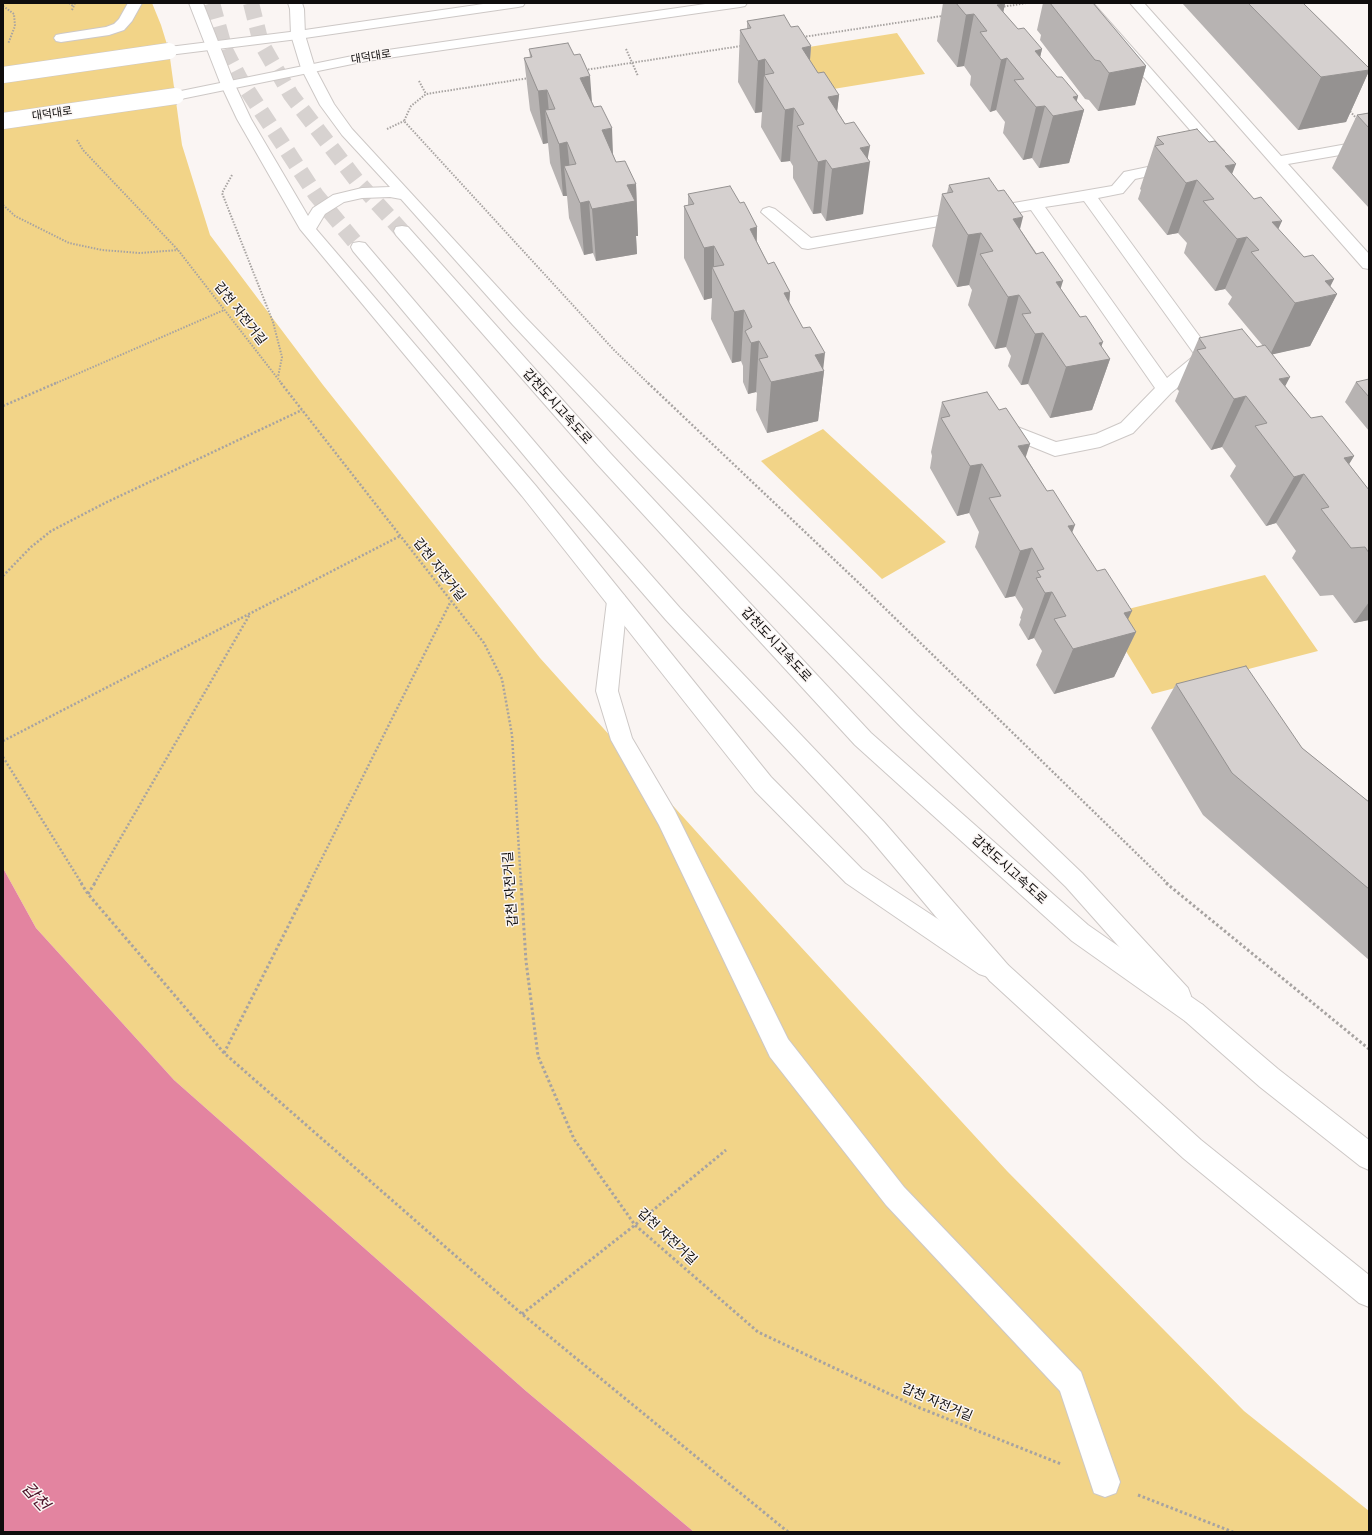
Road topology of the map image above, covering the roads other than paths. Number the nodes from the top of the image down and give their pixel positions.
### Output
1 (135, 3) edge
2 (196, 3) edge
3 (295, 3) edge
4 (518, 3) edge
5 (740, 3) edge
6 (1086, 3) edge
7 (1137, 3) edge
8 (298, 35) junction
9 (61, 38) road end
10 (213, 45) junction
11 (308, 68) junction
12 (3, 75) edge
13 (228, 85) junction
14 (3, 121) edge
15 (1369, 145) edge
16 (1205, 160) edge
17 (1277, 161) junction
18 (1190, 163) edge
19 (406, 195) junction
20 (1088, 195) junction
21 (1035, 204) junction
22 (769, 212) dead end
23 (308, 229) junction
24 (402, 231) tunnel mouth
25 (360, 248) tunnel mouth
26 (1369, 264) edge
27 (1165, 389) junction
28 (980, 418) edge
29 (617, 601) junction
30 (999, 973) junction
31 (1194, 1014) junction
32 (1369, 1156) edge
33 (1369, 1293) edge
34 (1105, 1482) road end

1 - 9 main road
2 - 10 main road
3 - 8 main road
4 - 8 main road
5 - 11 main road, 대덕대로
6 - 16 main road
7 - 17 main road
8 - 10 main road
8 - 11 main road
10 - 12 main road, bridge
10 - 13 main road
11 - 13 main road, 대덕대로
11 - 19 main road
13 - 14 main road, 대덕대로, bridge
13 - 23 main road
15 - 17 main road
17 - 26 main road
18 - 20 main road
19 - 23 main road
19 - 31 main road
20 - 21 main road
20 - 27 main road
21 - 22 main road
21 - 27 main road
23 - 29 main road
24 - 31 main road, 갑천도시고속도로
25 - 30 main road
27 - 28 main road
29 - 30 main road
29 - 34 main road
30 - 33 main road
31 - 32 main road

